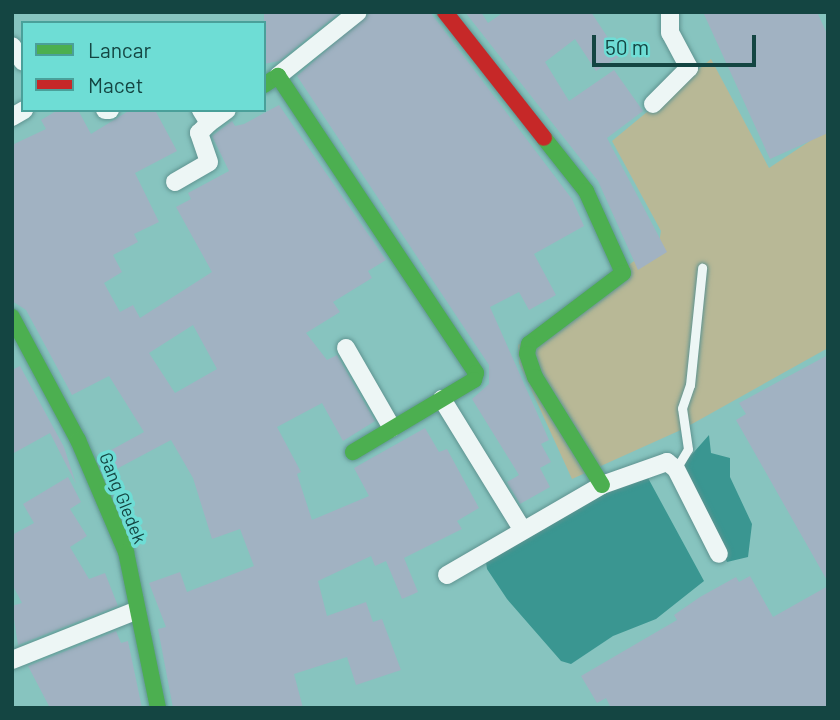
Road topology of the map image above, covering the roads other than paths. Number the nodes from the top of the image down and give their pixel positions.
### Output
1 (445, 12) edge
2 (670, 12) edge
3 (349, 15) edge
4 (271, 81) edge
5 (653, 104) dead end
6 (205, 116) edge
7 (175, 183) dead end
8 (702, 268) dead end
9 (12, 317) edge
10 (345, 348) dead end
11 (442, 399) junction
12 (393, 428) junction
13 (354, 452) dead end
14 (676, 469) junction
15 (601, 485) junction
16 (522, 530) junction
17 (719, 554) dead end
18 (447, 575) dead end
19 (135, 611) junction
20 (12, 660) edge
21 (158, 708) edge

1 - 15 street
2 - 5 street
3 - 4 street
4 - 11 street
6 - 7 street
8 - 14 lane
9 - 19 street, Gang Gledek
10 - 12 street
11 - 12 street
11 - 16 street
12 - 13 street
14 - 15 street
14 - 17 street
15 - 16 street
16 - 18 street
19 - 20 street
19 - 21 street, Gang Gledek

